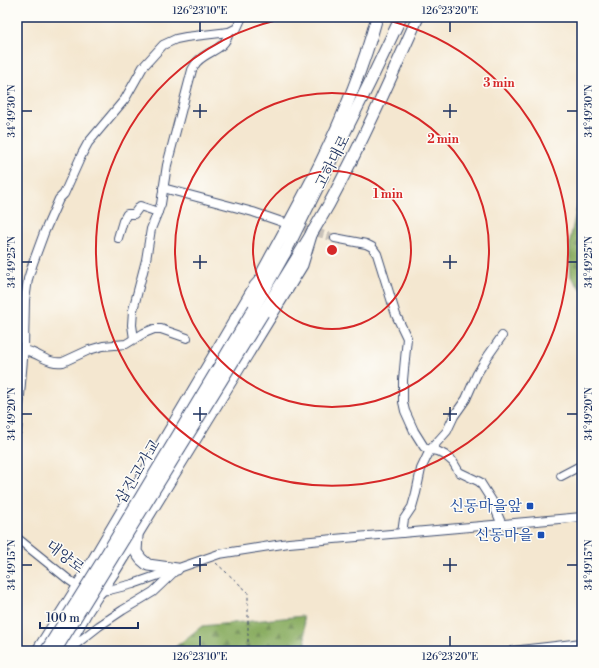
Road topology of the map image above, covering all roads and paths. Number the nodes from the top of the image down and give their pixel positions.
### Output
1 (242, 17) edge
2 (377, 17) edge
3 (401, 17) edge
4 (418, 17) edge
5 (229, 32) junction
6 (164, 188) junction
7 (158, 212) junction
8 (285, 223) tunnel mouth
9 (312, 232) junction
10 (118, 238) dead end
11 (335, 238) tunnel mouth
12 (285, 254) junction
13 (255, 286) junction
14 (258, 310) junction
15 (502, 336) dead end
16 (187, 338) dead end
17 (134, 339) junction
18 (24, 350) junction
19 (17, 431) edge
20 (430, 450) junction
21 (582, 470) edge
22 (561, 476) dead end
23 (582, 517) edge
24 (502, 525) junction
25 (137, 533) junction
26 (402, 533) junction
27 (17, 538) edge
28 (210, 557) junction
29 (177, 568) junction
30 (78, 586) junction
31 (100, 592) junction
32 (582, 643) edge
33 (37, 651) edge
34 (46, 651) edge
35 (55, 651) edge
36 (66, 651) edge
37 (248, 651) edge
38 (512, 651) edge

1 - 5 street
2 - 13 highway
3 - 12 highway, 고하대로
4 - 9 highway, 고하대로
5 - 6 street
5 - 18 street
6 - 7 street
6 - 8 street
7 - 10 street
7 - 17 street
9 - 14 highway, 고하대로
9 - 25 highway
11 - 20 street
12 - 13 highway
12 - 14 highway, 고하대로
13 - 30 highway
14 - 34 highway, 삽진고가교, bridge
14 - 35 highway, 삽진고가교, bridge
15 - 20 street
16 - 17 street
17 - 18 street
18 - 19 street
20 - 24 street
20 - 26 street
21 - 22 street
23 - 24 street
24 - 26 street
25 - 29 highway
25 - 31 highway
26 - 28 street
27 - 30 street, 대양로
28 - 29 street
28 - 37 path
29 - 31 street
29 - 36 street
30 - 31 street, 대양로
30 - 33 main road
31 - 36 main road
32 - 38 street

